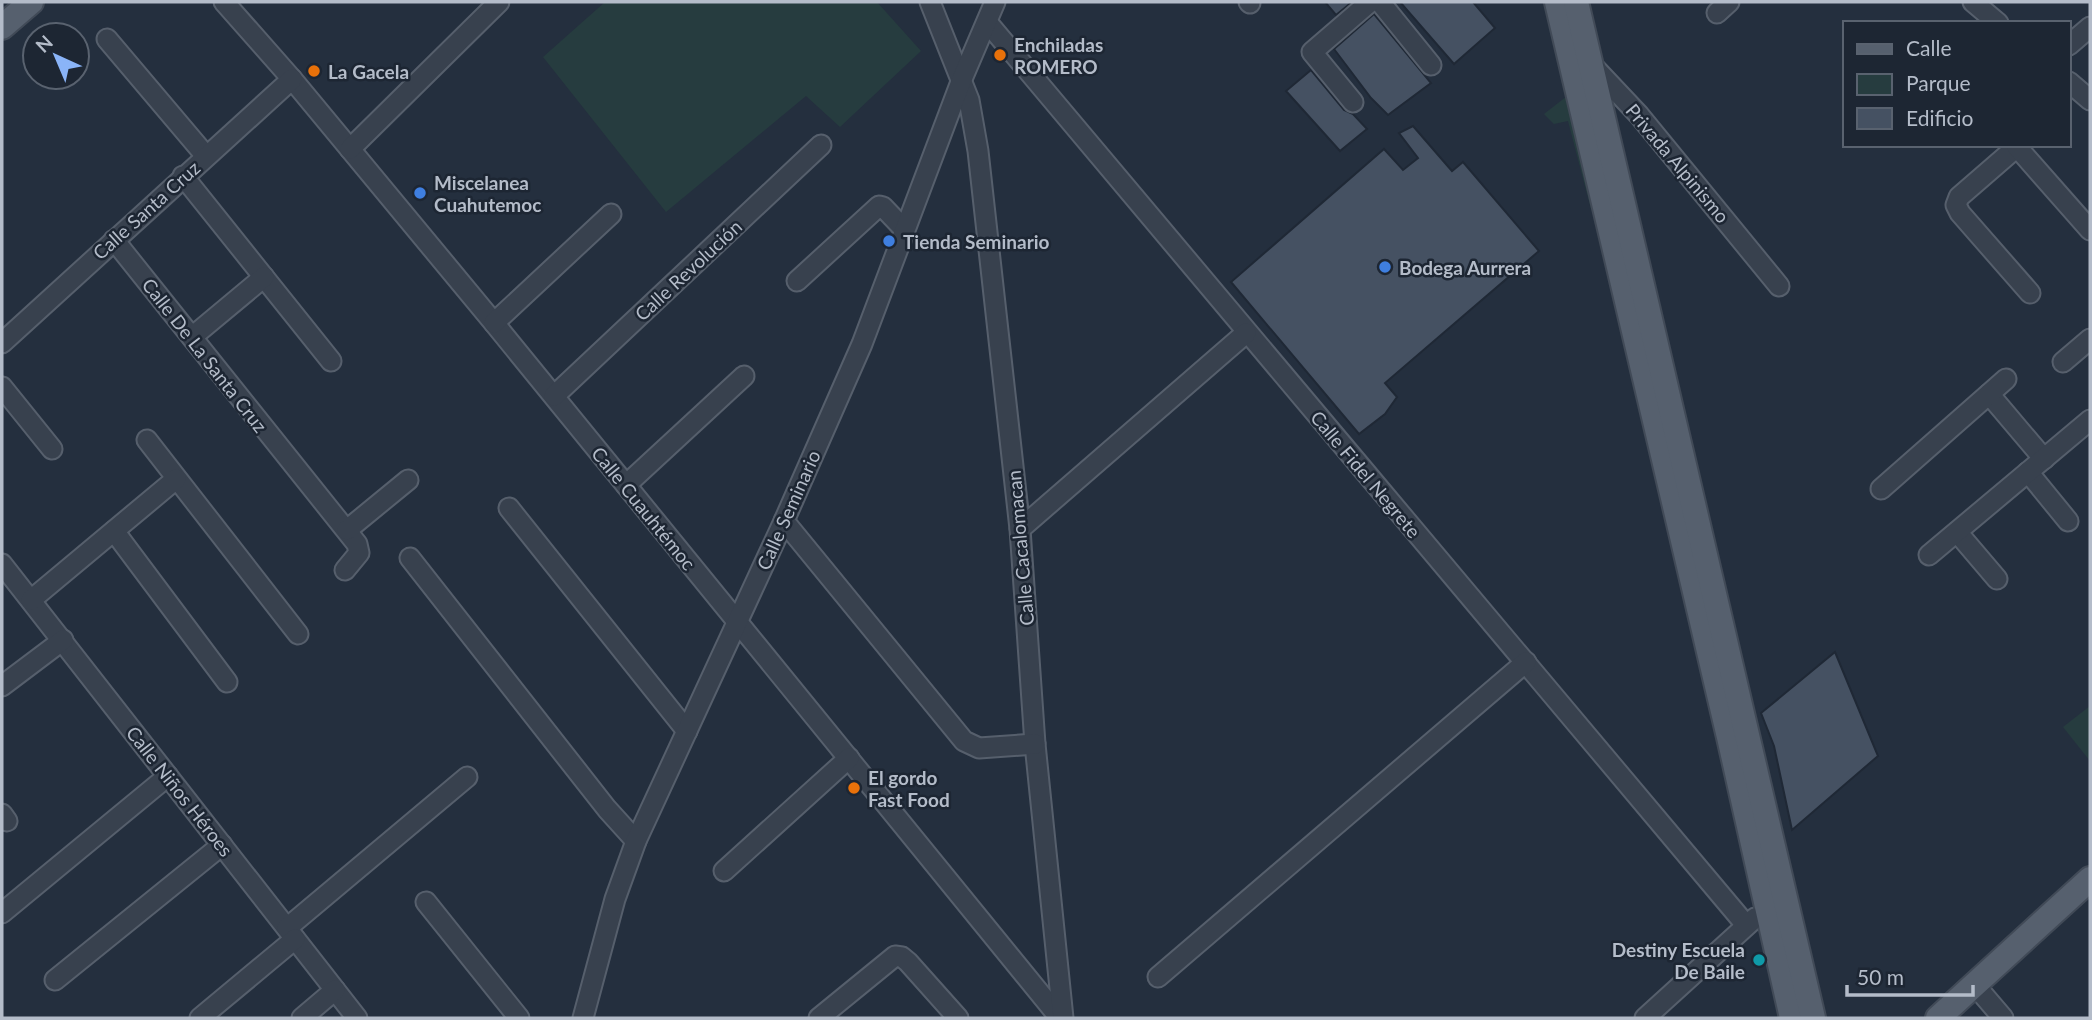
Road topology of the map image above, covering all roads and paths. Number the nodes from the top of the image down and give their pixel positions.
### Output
1 (31, 2) edge
2 (223, 2) edge
3 (499, 2) edge
4 (930, 2) edge
5 (995, 2) edge
6 (1370, 2) edge
7 (1380, 2) edge
8 (1557, 2) edge
9 (1576, 2) edge
10 (1973, 2) edge
11 (1996, 21) edge
12 (987, 22) junction
13 (2, 27) edge
14 (2090, 27) edge
15 (107, 38) dead end
16 (2071, 43) edge
17 (1568, 50) junction
18 (1589, 63) junction
19 (1432, 65) dead end
20 (292, 79) junction
21 (962, 79) junction
22 (1353, 102) dead end
23 (821, 145) dead end
24 (2017, 147) edge
25 (2019, 147) edge
26 (350, 149) junction
27 (206, 156) junction
28 (183, 176) junction
29 (611, 214) dead end
30 (904, 229) junction
31 (2090, 230) edge
32 (114, 240) junction
33 (264, 277) junction
34 (797, 281) dead end
35 (1779, 286) dead end
36 (2030, 293) dead end
37 (494, 323) junction
38 (1246, 333) junction
39 (192, 337) junction
40 (2090, 339) edge
41 (2, 342) edge
42 (331, 361) dead end
43 (2063, 362) dead end
44 (744, 376) dead end
45 (2006, 379) dead end
46 (2, 387) edge
47 (1989, 394) junction
48 (554, 396) junction
49 (2090, 420) edge
50 (147, 440) dead end
51 (52, 450) dead end
52 (2044, 459) junction
53 (2028, 472) junction
54 (176, 479) junction
55 (408, 480) dead end
56 (626, 485) junction
57 (1881, 489) dead end
58 (509, 508) dead end
59 (784, 521) junction
60 (2068, 521) dead end
61 (1020, 529) junction
62 (346, 530) junction
63 (114, 531) junction
64 (1957, 532) junction
65 (1929, 555) dead end
66 (410, 558) dead end
67 (2, 564) edge
68 (345, 570) dead end
69 (1997, 579) dead end
70 (32, 600) junction
71 (737, 623) junction
72 (298, 634) dead end
73 (63, 640) junction
74 (1526, 662) junction
75 (227, 681) dead end
76 (2, 686) edge
77 (687, 731) junction
78 (1035, 744) junction
79 (849, 758) junction
80 (168, 776) junction
81 (467, 777) dead end
82 (636, 841) junction
83 (222, 845) junction
84 (724, 871) dead end
85 (2090, 879) edge
86 (426, 902) dead end
87 (1776, 904) junction
88 (2, 913) edge
89 (1746, 925) junction
90 (291, 934) junction
91 (1158, 977) dead end
92 (55, 980) dead end
93 (1974, 985) junction
94 (335, 990) junction
95 (200, 1018) edge
96 (302, 1018) edge
97 (357, 1018) edge
98 (519, 1018) edge
99 (583, 1018) edge
100 (819, 1018) edge
101 (958, 1018) edge
102 (1062, 1018) edge
103 (1645, 1018) edge
104 (1792, 1018) edge
105 (1813, 1018) edge
106 (1938, 1018) edge
107 (2003, 1018) edge

1 - 13 main road
2 - 20 street, Calle Cuauhtémoc
3 - 26 street
4 - 21 street, Calle Cacalomacan
5 - 12 street, Calle Seminario
6 - 22 street
7 - 19 street
8 - 17 main road
9 - 18 main road
10 - 11 street
12 - 21 street, Calle Seminario
12 - 38 street, Calle Fidel Negrete
14 - 16 street
15 - 27 street
17 - 18 street, Privada Alpinismo
17 - 87 main road
18 - 35 street, Privada Alpinismo
18 - 87 main road
20 - 26 street, Calle Cuauhtémoc
20 - 27 street, Calle Santa Cruz
21 - 30 street, Calle Seminario
21 - 61 street, Calle Cacalomacan
23 - 48 street, Calle Revolución
24 - 36 street
25 - 31 street
26 - 37 street, Calle Cuauhtémoc
27 - 28 street, Calle Santa Cruz
28 - 32 street, Calle Santa Cruz
28 - 33 street
29 - 37 street
30 - 34 street
30 - 59 street, Calle Seminario
32 - 39 street, Calle De La Santa Cruz
32 - 41 street, Calle Santa Cruz
33 - 39 street
33 - 42 street
37 - 48 street, Calle Cuauhtémoc
38 - 61 street
38 - 74 street, Calle Fidel Negrete
39 - 62 street, Calle De La Santa Cruz
40 - 43 street
44 - 56 street
45 - 47 street
46 - 51 street
47 - 52 street
47 - 57 street
48 - 56 street, Calle Cuauhtémoc
49 - 52 street
50 - 54 street
52 - 53 street
53 - 60 street
53 - 64 street
54 - 63 street
54 - 72 street
55 - 62 street
56 - 71 street, Calle Cuauhtémoc
58 - 77 street
59 - 71 street, Calle Seminario
59 - 78 street
61 - 78 street, Calle Cacalomacan
62 - 68 street
63 - 70 street
63 - 75 street
64 - 65 street
64 - 69 street
66 - 82 street
67 - 70 street, Calle Niños Héroes
70 - 73 street, Calle Niños Héroes
71 - 77 street, Calle Seminario
71 - 79 street, Calle Cuauhtémoc
73 - 76 street
73 - 80 street, Calle Niños Héroes
74 - 89 street, Calle Fidel Negrete
74 - 91 street
77 - 82 street, Calle Seminario
78 - 102 street, Calle Cacalomacan
79 - 84 street
79 - 102 street, Calle Cuauhtémoc
80 - 83 street, Calle Niños Héroes
80 - 88 street
81 - 90 street
82 - 99 street, Calle Seminario
83 - 90 street, Calle Niños Héroes
83 - 92 street
85 - 93 main road
86 - 98 street
87 - 89 street
87 - 104 main road
87 - 105 main road
89 - 103 street
90 - 94 street, Calle Niños Héroes
90 - 95 street
93 - 106 main road
93 - 107 street
94 - 96 street
94 - 97 street, Calle Niños Héroes
100 - 101 street

